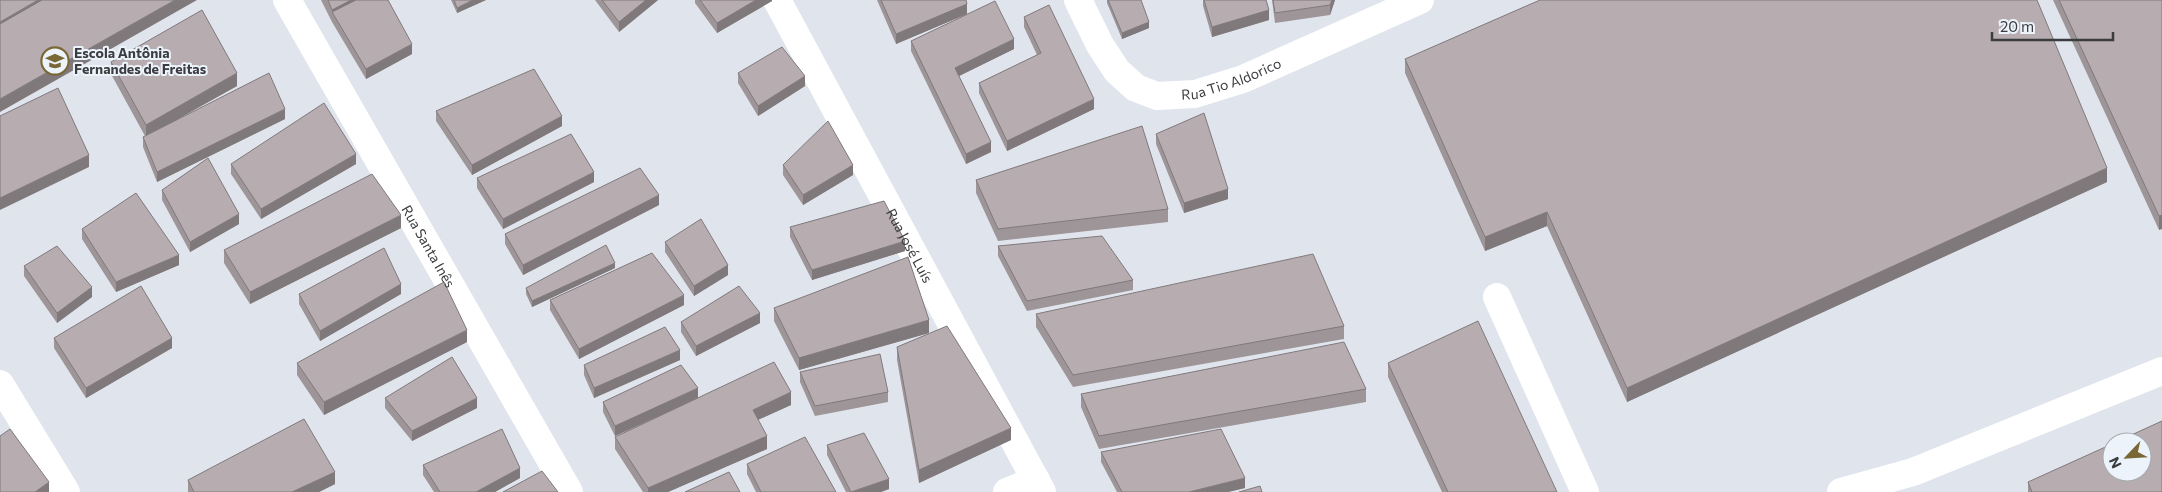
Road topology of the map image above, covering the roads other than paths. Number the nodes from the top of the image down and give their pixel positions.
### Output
1 (287, 0) edge
2 (777, 0) edge
3 (1078, 0) edge
4 (1420, 0) edge
5 (1497, 297) dead end
6 (2162, 371) edge
7 (0, 384) edge
8 (1917, 482) edge
9 (1039, 486) edge
10 (66, 492) edge
11 (569, 492) edge
12 (1007, 492) edge
13 (1585, 492) edge
14 (1841, 492) edge

1 - 11 street, Rua Santa Inês
2 - 9 street, Rua José Luís
3 - 4 street, Rua Tio Aldorico
5 - 13 street
6 - 8 street
7 - 10 street
8 - 14 street
9 - 12 street

